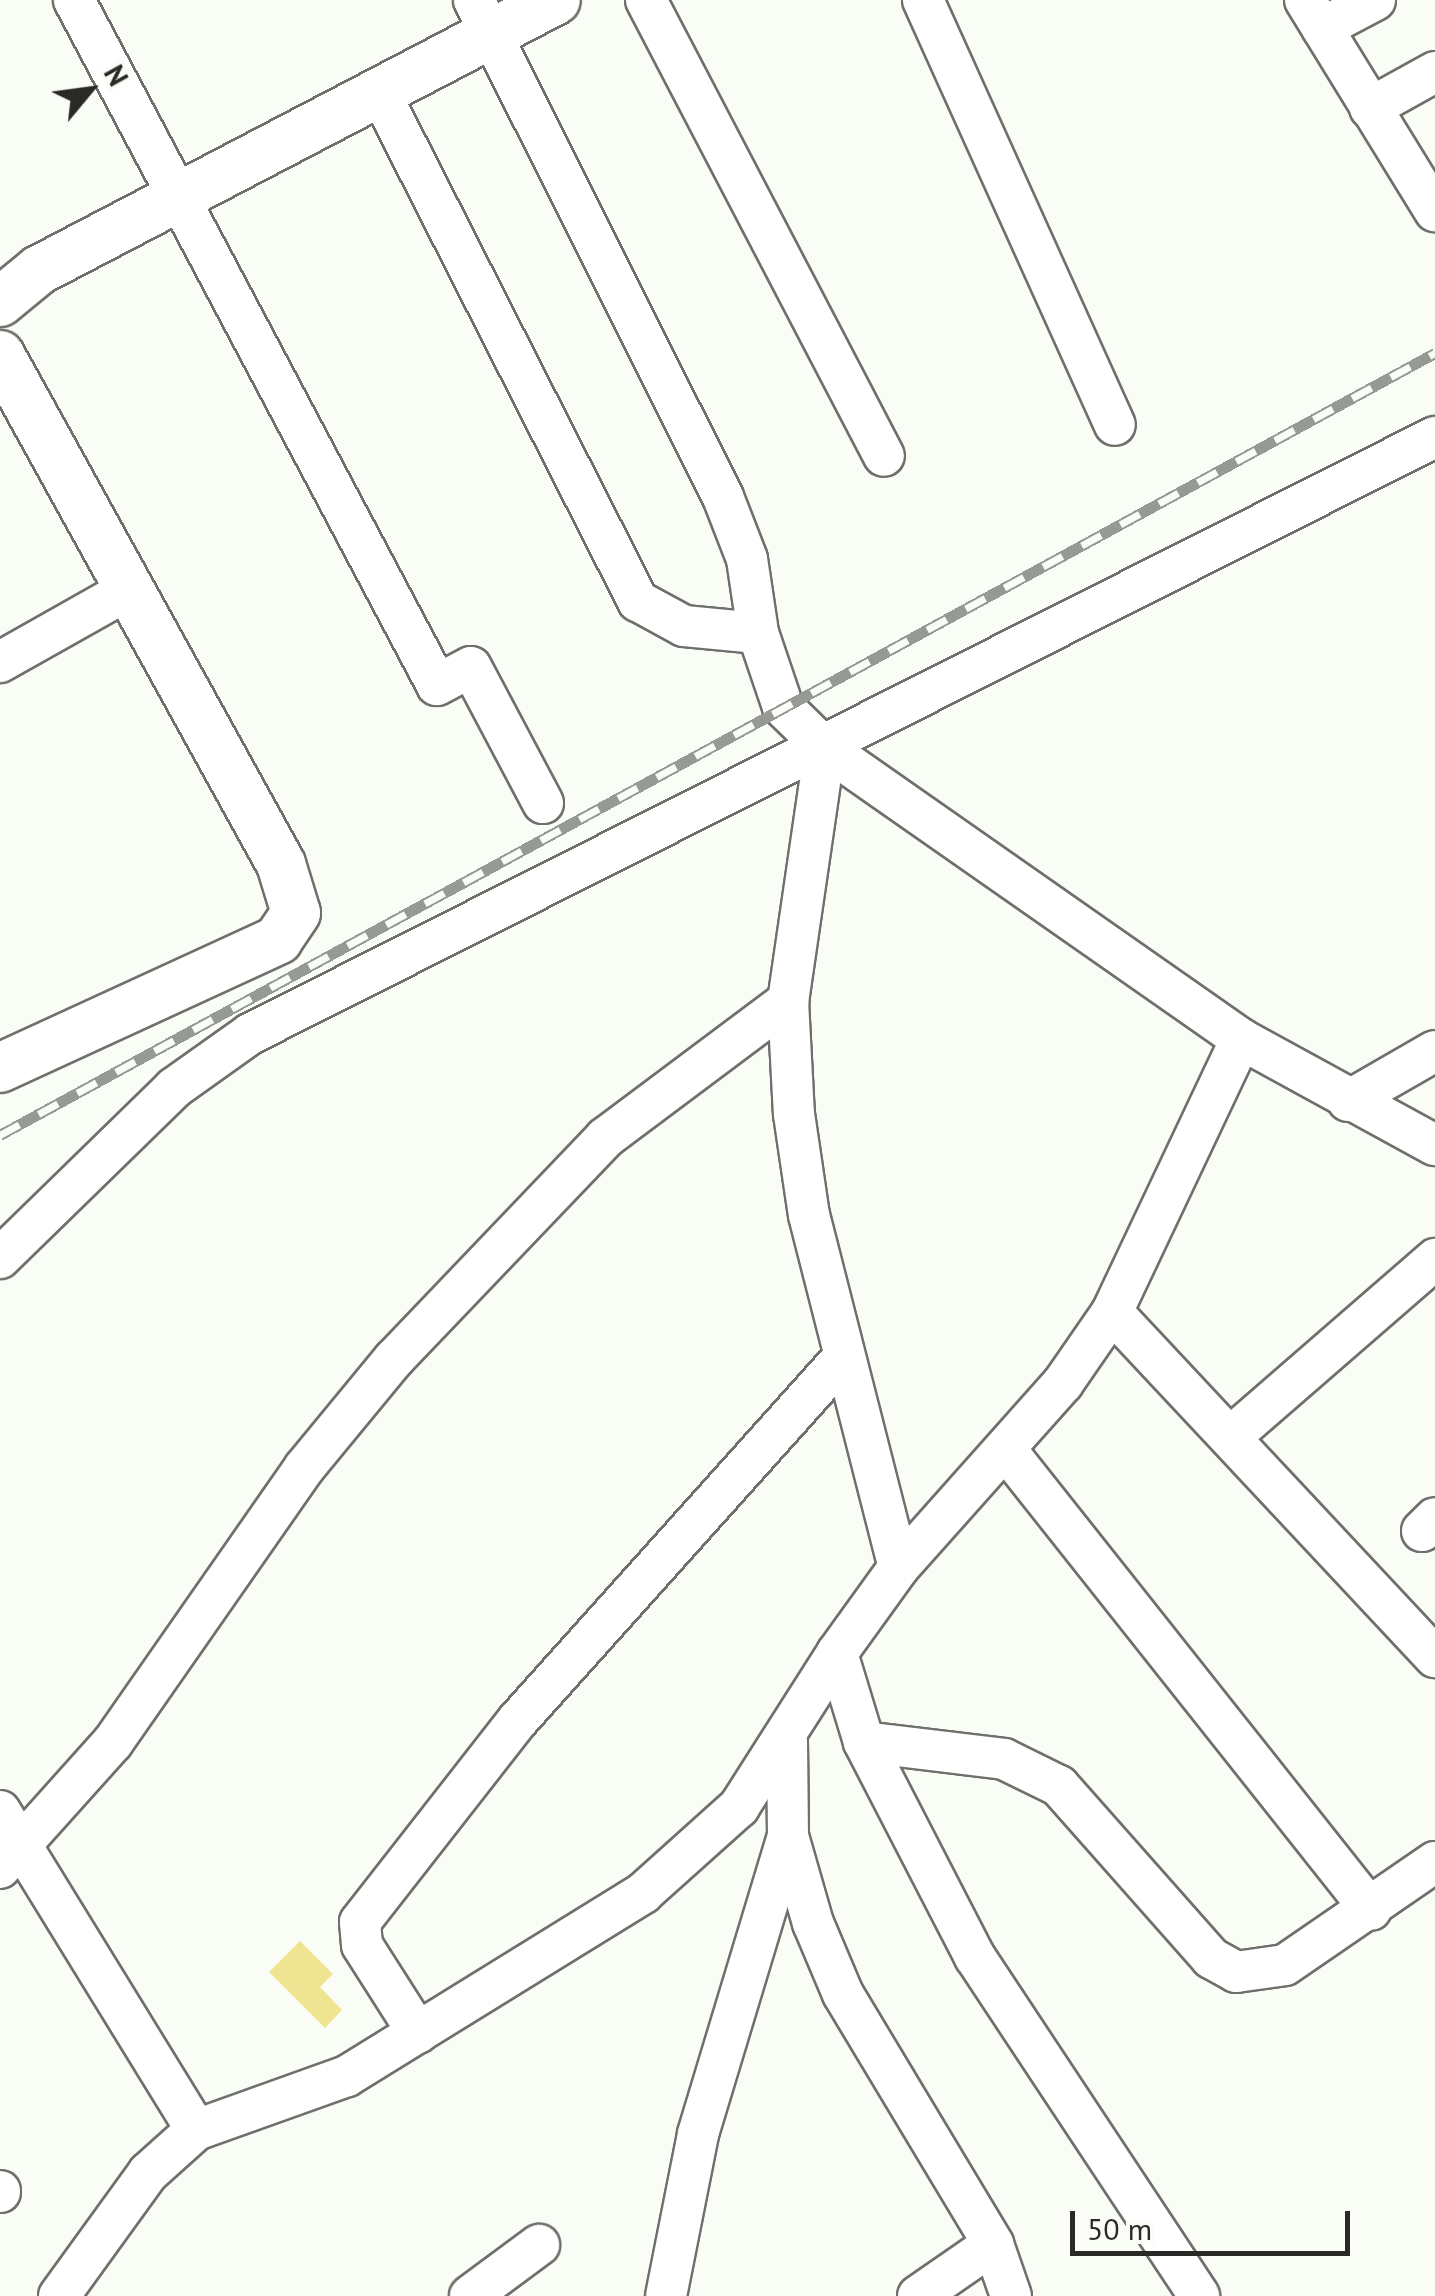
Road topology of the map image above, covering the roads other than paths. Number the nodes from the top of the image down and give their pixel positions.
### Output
1 (74, 0) edge
2 (556, 0) edge
3 (646, 0) edge
4 (923, 0) edge
5 (1375, 0) edge
6 (1314, 14) edge
7 (482, 17) edge
8 (1435, 72) edge
9 (380, 93) junction
10 (1370, 108) junction
11 (175, 200) junction
12 (1435, 211) edge
13 (0, 302) edge
14 (0, 354) edge
15 (1115, 425) dead end
16 (1435, 436) edge
17 (884, 456) dead end
18 (124, 592) junction
19 (758, 633) junction
20 (0, 662) edge
21 (825, 748) junction
22 (543, 803) dead end
23 (788, 1000) junction
24 (1241, 1039) junction
25 (1435, 1051) edge
26 (0, 1068) edge
27 (1348, 1100) junction
28 (1435, 1145) edge
29 (0, 1258) edge
30 (1435, 1259) edge
31 (1112, 1312) junction
32 (843, 1358) junction
33 (1234, 1434) junction
34 (1006, 1450) junction
35 (899, 1567) junction
36 (837, 1653) junction
37 (1435, 1657) edge
38 (786, 1741) junction
39 (864, 1742) junction
40 (0, 1811) edge
41 (788, 1836) junction
42 (14, 1856) edge
43 (1435, 1862) edge
44 (1372, 1910) junction
45 (418, 2033) junction
46 (196, 2130) junction
47 (993, 2244) junction
48 (540, 2245) dead end
49 (60, 2296) edge
50 (470, 2296) edge
51 (666, 2296) edge
52 (918, 2296) edge
53 (1011, 2296) edge
54 (1199, 2296) edge

1 - 11 street
2 - 7 street
3 - 17 street
4 - 15 street
5 - 6 street
6 - 10 street
7 - 9 street
7 - 19 street
8 - 10 street
9 - 11 street
9 - 19 street
10 - 12 street
11 - 13 street
11 - 22 street
14 - 18 street
16 - 21 street
18 - 20 street
18 - 26 street
19 - 21 street
21 - 23 street
21 - 24 street
21 - 29 street
23 - 32 street
23 - 42 street
24 - 27 street
24 - 31 street
25 - 27 street
27 - 28 street
30 - 33 street
31 - 33 street
31 - 34 street
32 - 35 street
32 - 45 street
33 - 37 street
34 - 35 street
34 - 44 street
35 - 36 street
36 - 38 street
36 - 39 street
38 - 41 street
38 - 45 street
39 - 44 street
39 - 54 street
40 - 42 street
41 - 47 street
41 - 51 street
42 - 46 street
43 - 44 street
45 - 46 street
46 - 49 street
47 - 52 street
47 - 53 street
48 - 50 street

